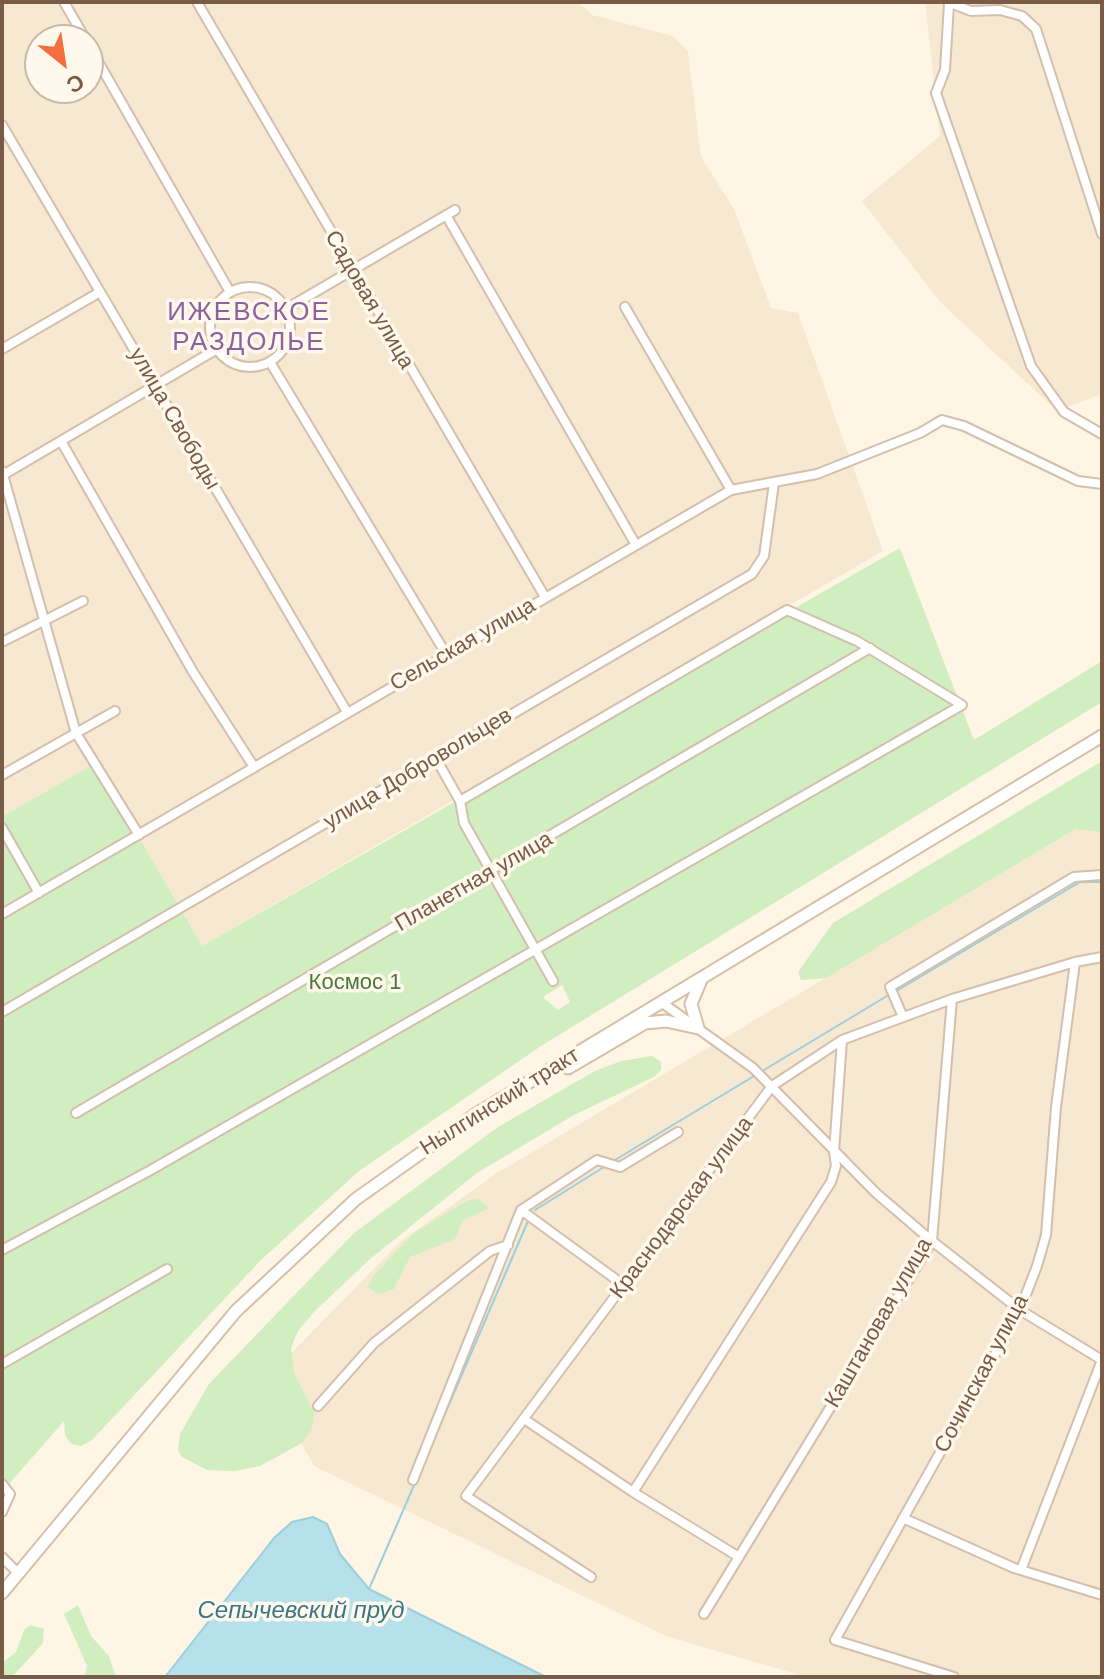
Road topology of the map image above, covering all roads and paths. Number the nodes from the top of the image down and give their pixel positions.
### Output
1 (64, 2) edge
2 (197, 2) edge
3 (948, 3) edge
4 (77, 24) edge
5 (104, 72) edge
6 (2, 125) edge
7 (455, 210) dead end
8 (446, 215) junction
9 (1102, 234) edge
10 (352, 271) junction
11 (100, 292) junction
12 (230, 292) junction
13 (625, 307) dead end
14 (286, 309) junction
15 (2, 349) edge
16 (217, 349) junction
17 (270, 362) junction
18 (154, 386) junction
19 (1102, 434) edge
20 (61, 441) junction
21 (2, 473) edge
22 (774, 483) junction
23 (1102, 484) edge
24 (731, 490) junction
25 (6, 500) edge
26 (636, 545) junction
27 (545, 597) junction
28 (83, 601) dead end
29 (42, 619) junction
30 (2, 642) edge
31 (870, 648) junction
32 (446, 654) junction
33 (115, 711) dead end
34 (347, 712) junction
35 (76, 733) junction
36 (1102, 736) edge
37 (435, 757) junction
38 (254, 767) junction
39 (2, 775) edge
40 (460, 801) junction
41 (2, 828) edge
42 (139, 835) junction
43 (492, 872) junction
44 (1102, 875) edge
45 (39, 893) junction
46 (2, 914) edge
47 (537, 947) junction
48 (1102, 957) edge
49 (1075, 962) junction
50 (701, 978) junction
51 (553, 981) dead end
52 (952, 999) junction
53 (661, 1002) junction
54 (2, 1012) edge
55 (903, 1017) junction
56 (698, 1028) junction
57 (842, 1040) junction
58 (772, 1086) junction
59 (491, 1106) junction
60 (76, 1113) dead end
61 (678, 1132) dead end
62 (834, 1152) junction
63 (521, 1210) junction
64 (932, 1241) junction
65 (508, 1245) junction
66 (2, 1250) edge
67 (167, 1269) dead end
68 (625, 1286) junction
69 (1020, 1310) junction
70 (1102, 1360) edge
71 (2, 1364) edge
72 (318, 1406) dead end
73 (524, 1419) junction
74 (413, 1480) dead end
75 (2, 1484) edge
76 (633, 1492) junction
77 (2, 1512) edge
78 (903, 1518) junction
79 (2, 1557) edge
80 (739, 1557) junction
81 (1021, 1570) junction
82 (18, 1573) junction
83 (591, 1577) dead end
84 (2, 1593) edge
85 (1102, 1595) edge
86 (704, 1614) dead end
87 (954, 1677) edge

1 - 4 street
2 - 10 street, Садовая улица
3 - 9 street
3 - 19 street
5 - 12 street
6 - 11 street, улица Свободы
7 - 8 street
8 - 10 street
8 - 26 street
10 - 14 street
10 - 27 street, Садовая улица
11 - 15 street
11 - 18 street, улица Свободы
12 - 14 street
12 - 16 street
13 - 24 street
14 - 17 street
16 - 17 street
16 - 18 street
17 - 32 street
18 - 20 street
18 - 34 street, улица Свободы
20 - 21 street
20 - 38 street
21 - 25 street
22 - 23 street, Сельская улица
22 - 24 street, Сельская улица
22 - 37 street, улица Добровольцев
24 - 26 street, Сельская улица
25 - 29 street
26 - 27 street, Сельская улица
27 - 32 street, Сельская улица
28 - 29 street
29 - 30 street
29 - 35 street
31 - 40 street
31 - 43 street, Планетная улица
31 - 47 street
32 - 34 street, Сельская улица
33 - 35 street
34 - 38 street, Сельская улица
35 - 39 street
35 - 42 street
36 - 50 main road, Нылгинский тракт
37 - 40 street
37 - 54 street, улица Добровольцев
38 - 42 street, Сельская улица
40 - 43 street
41 - 45 street
42 - 45 street, Сельская улица
43 - 47 street
43 - 60 street, Планетная улица
44 - 55 street
45 - 46 street, Сельская улица
47 - 51 street
47 - 66 street
48 - 49 street, Краснодарская улица
49 - 52 street, Краснодарская улица
49 - 69 street, Сочинская улица
50 - 53 main road, Нылгинский тракт
50 - 56 main road
52 - 55 street, Краснодарская улица
52 - 64 street, Каштановая улица
53 - 56 street
53 - 59 main road, Нылгинский тракт
55 - 57 street, Краснодарская улица
56 - 58 street
56 - 59 main road
57 - 58 street, Краснодарская улица
57 - 62 street
58 - 62 street
58 - 68 street, Краснодарская улица
59 - 82 main road, Нылгинский тракт
61 - 63 street
62 - 64 street
62 - 76 street
63 - 65 street
63 - 68 street
64 - 69 street
64 - 80 street, Каштановая улица
65 - 72 street
65 - 74 street
67 - 71 street
68 - 73 street, Краснодарская улица
69 - 70 street
69 - 78 street, Сочинская улица
70 - 81 street
73 - 76 street
73 - 83 street, Краснодарская улица
75 - 77 street
76 - 80 street
78 - 81 street
78 - 87 street, Сочинская улица
79 - 82 street
80 - 86 street, Каштановая улица
81 - 85 street
82 - 84 main road, Нылгинский тракт

